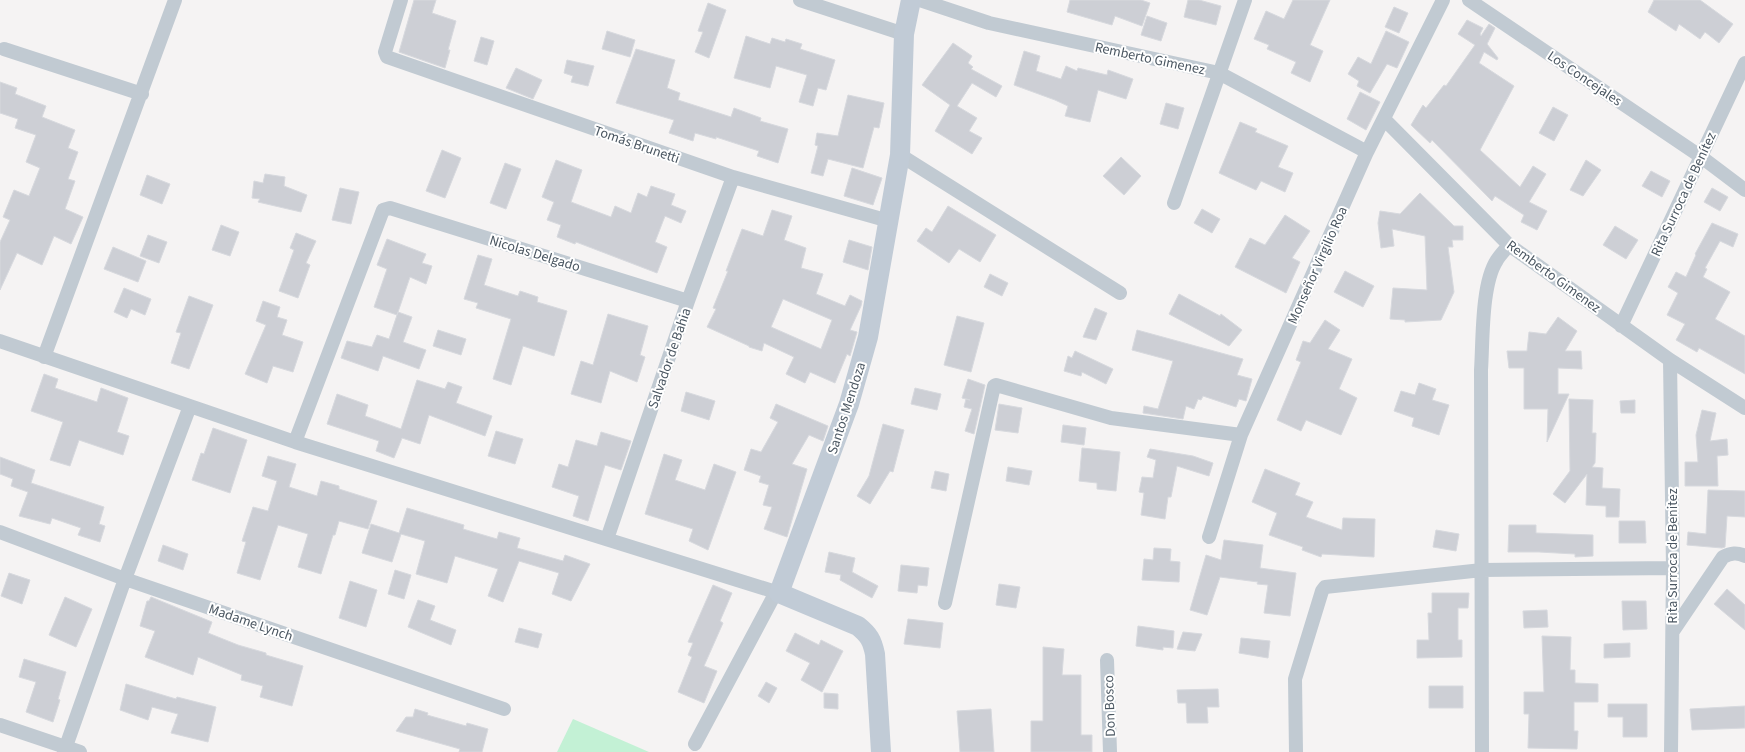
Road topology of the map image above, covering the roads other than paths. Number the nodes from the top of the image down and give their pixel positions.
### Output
1 (176, 0) edge
2 (401, 0) edge
3 (800, 0) edge
4 (911, 0) edge
5 (920, 0) edge
6 (1245, 0) edge
7 (1443, 0) edge
8 (1469, 0) edge
9 (904, 34) junction
10 (4, 49) dead end
11 (1745, 63) edge
12 (1219, 73) junction
13 (142, 94) junction
14 (1384, 119) junction
15 (1367, 152) junction
16 (900, 155) junction
17 (1700, 156) junction
18 (733, 177) junction
19 (1745, 190) edge
20 (1174, 203) dead end
21 (889, 221) junction
22 (1509, 245) junction
23 (1120, 293) dead end
24 (688, 301) junction
25 (1621, 326) junction
26 (0, 341) edge
27 (44, 357) junction
28 (1670, 360) junction
29 (190, 406) junction
30 (1745, 408) edge
31 (1241, 436) junction
32 (295, 442) junction
33 (0, 532) edge
34 (1209, 538) dead end
35 (607, 539) junction
36 (1745, 556) edge
37 (1673, 568) junction
38 (1482, 570) junction
39 (125, 579) junction
40 (778, 592) junction
41 (945, 603) dead end
42 (1673, 631) junction
43 (1107, 660) dead end
44 (504, 709) dead end
45 (0, 725) edge
46 (695, 744) dead end
47 (65, 750) edge
48 (80, 752) edge
49 (881, 752) edge
50 (1110, 752) edge
51 (1296, 752) edge
52 (1482, 752) edge
53 (1671, 752) edge

1 - 13 street
2 - 18 street, Tomás Brunetti
3 - 9 street
4 - 9 street, Santos Mendoza
5 - 12 street, Remberto Gimenez
6 - 12 street
7 - 14 street, Monseñor Virgilio Roa
8 - 17 street, Los Concejales
9 - 16 street, Santos Mendoza
10 - 13 street
11 - 17 street, Rita Surroca de Benítez
12 - 15 street, Remberto Gimenez
12 - 20 street
13 - 27 street
14 - 15 street, Monseñor Virgilio Roa
14 - 22 street, Remberto Gimenez
15 - 31 street, Monseñor Virgilio Roa
16 - 21 street, Santos Mendoza
16 - 23 street
17 - 19 street, Los Concejales
17 - 25 street, Rita Surroca de Benítez
18 - 21 street, Tomás Brunetti
18 - 24 street, Salvador de Bahia
21 - 40 street, Santos Mendoza
22 - 25 street, Remberto Gimenez
22 - 38 street
24 - 32 street, Nicolas Delgado
24 - 35 street, Salvador de Bahia
25 - 28 street, Remberto Gimenez
26 - 27 street
27 - 29 street
28 - 30 street, Remberto Gimenez
28 - 37 street, Rita Surroca de Benitez
29 - 32 street
29 - 39 street
31 - 34 street, Monseñor Virgilio Roa
31 - 41 street
32 - 35 street
33 - 39 street, Madame Lynch
35 - 40 street
36 - 42 street
37 - 38 street
37 - 42 street, Rita Surroca de Benitez
38 - 51 street
38 - 52 street
39 - 44 street, Madame Lynch
39 - 47 street
40 - 46 street
40 - 49 street
42 - 53 street, Rita Surroca de Benitez
43 - 50 street, Don Bosco
45 - 47 street
47 - 48 street

